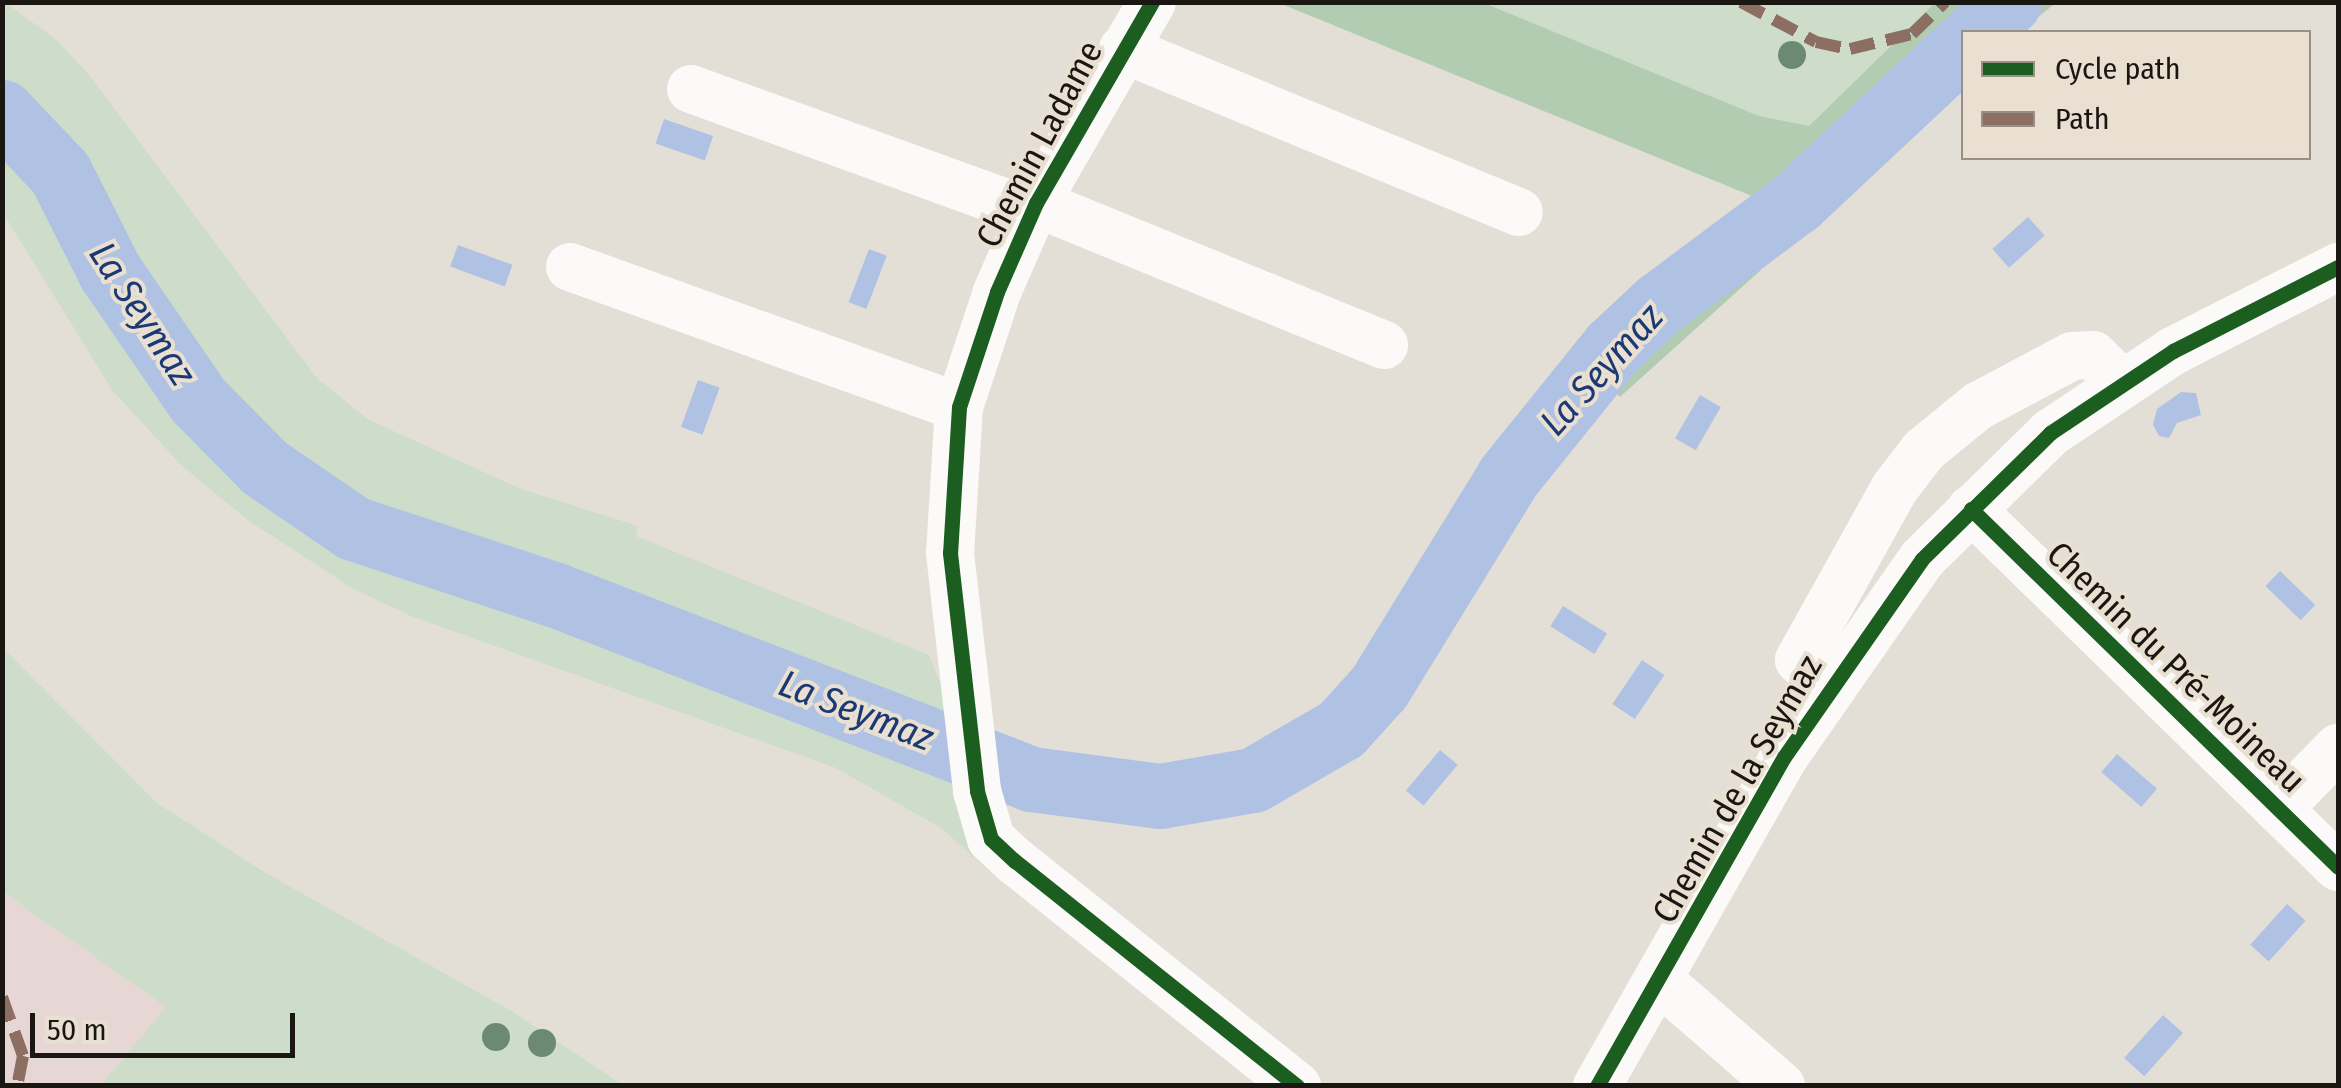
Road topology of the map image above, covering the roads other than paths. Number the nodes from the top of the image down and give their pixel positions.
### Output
1 (1152, 2) edge
2 (1123, 48) junction
3 (691, 89) dead end
4 (1034, 208) junction
5 (1519, 212) dead end
6 (570, 267) dead end
7 (2338, 267) edge
8 (1384, 345) dead end
9 (2122, 383) junction
10 (959, 407) junction
11 (1971, 509) junction
12 (1828, 686) junction
13 (2338, 748) edge
14 (2278, 809) junction
15 (2338, 867) edge
16 (1660, 982) junction
17 (1297, 1086) edge
18 (1597, 1086) edge
19 (1780, 1086) edge

1 - 2 street, Chemin Ladame
2 - 4 street, Chemin Ladame
2 - 5 street
3 - 4 street
4 - 8 street
4 - 10 street, Chemin Ladame
6 - 10 street
7 - 9 street, Chemin de la Seymaz
9 - 11 street, Chemin de la Seymaz
9 - 12 street
10 - 17 street, Chemin Ladame
11 - 12 street, Chemin de la Seymaz
11 - 14 street, Chemin du Pré-Moineau
12 - 16 street, Chemin de la Seymaz
13 - 14 street
14 - 15 street, Chemin du Pré-Moineau
16 - 18 street, Chemin de la Seymaz
16 - 19 street

